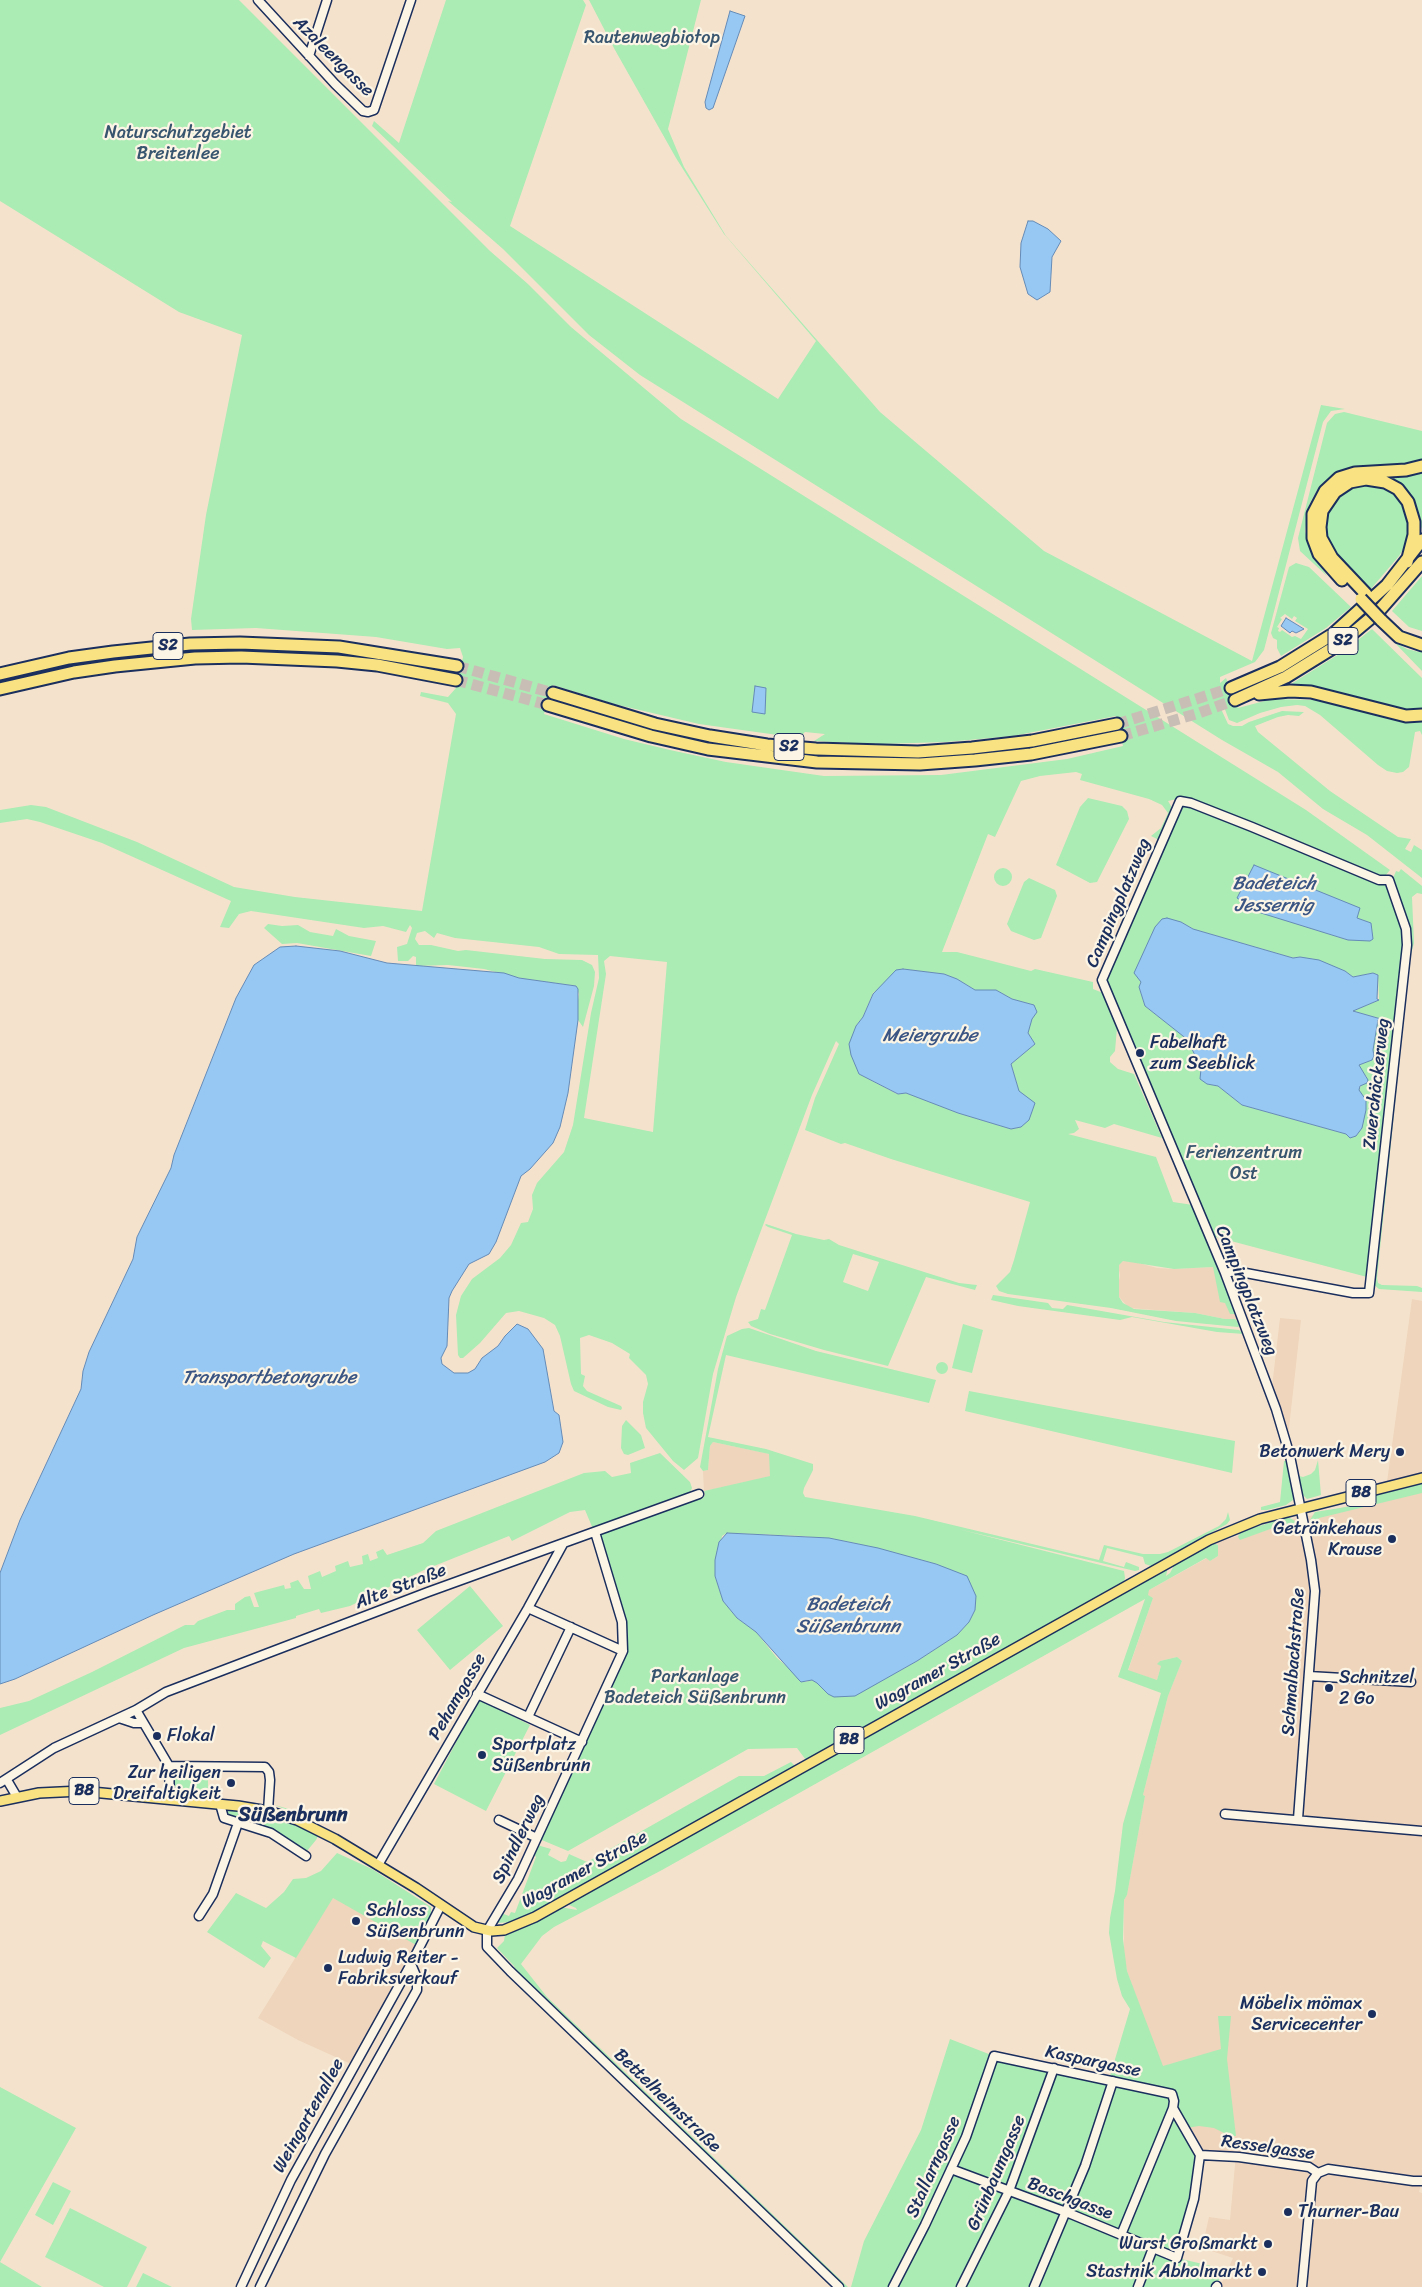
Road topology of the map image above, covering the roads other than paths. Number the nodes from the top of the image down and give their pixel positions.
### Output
1 (258, 0) edge
2 (327, 0) edge
3 (411, 0) edge
4 (309, 56) junction
5 (1422, 466) edge
6 (1422, 540) edge
7 (1407, 562) junction
8 (1422, 562) edge
9 (1364, 596) junction
10 (1384, 617) junction
11 (1422, 638) edge
12 (1422, 646) edge
13 (457, 666) tunnel mouth
14 (0, 674) edge
15 (456, 680) tunnel mouth
16 (1231, 688) tunnel mouth
17 (0, 689) edge
18 (553, 693) tunnel mouth
19 (548, 705) tunnel mouth
20 (1422, 715) edge
21 (1117, 724) tunnel mouth
22 (1121, 736) tunnel mouth
23 (1389, 880) joint
24 (1225, 1273) junction
25 (1422, 1478) edge
26 (699, 1494) dead end
27 (1301, 1508) junction
28 (596, 1532) junction
29 (563, 1544) junction
30 (528, 1608) junction
31 (571, 1627) junction
32 (623, 1651) junction
33 (1309, 1676) junction
34 (1411, 1682) dead end
35 (477, 1694) junction
36 (136, 1710) junction
37 (528, 1717) junction
38 (119, 1718) junction
39 (143, 1722) junction
40 (582, 1742) junction
41 (168, 1766) junction
42 (4, 1781) edge
43 (16, 1797) junction
44 (170, 1799) junction
45 (0, 1802) edge
46 (220, 1804) junction
47 (268, 1811) junction
48 (1225, 1814) dead end
49 (1298, 1819) junction
50 (499, 1820) dead end
51 (238, 1824) junction
52 (1422, 1831) edge
53 (536, 1838) junction
54 (306, 1856) dead end
55 (378, 1865) junction
56 (441, 1905) junction
57 (200, 1916) dead end
58 (487, 1931) junction
59 (411, 1964) junction
60 (994, 2056) joint
61 (1054, 2068) junction
62 (1113, 2081) junction
63 (1173, 2108) junction
64 (1200, 2155) junction
65 (951, 2169) junction
66 (1318, 2173) junction
67 (1422, 2181) edge
68 (1009, 2191) junction
69 (1066, 2212) junction
70 (1121, 2235) junction
71 (1153, 2248) junction
72 (241, 2287) edge
73 (260, 2287) edge
74 (839, 2287) edge
75 (893, 2287) edge
76 (961, 2287) edge
77 (1034, 2287) edge
78 (1138, 2287) edge
79 (1302, 2287) edge

1 - 4 street, Azaleengasse
2 - 4 street
3 - 4 street, Azaleengasse
5 - 9 highway
6 - 7 highway, S2
7 - 9 highway
7 - 16 highway, S2
8 - 20 highway, S2
9 - 10 highway
10 - 11 highway
10 - 12 highway
13 - 14 highway, S2
15 - 17 highway, S2
18 - 21 highway, S2
19 - 22 highway, S2
23 - 24 street, Zwerchäckerweg
23 - 24 street, Campingplatzweg
24 - 27 street, Campingplatzweg
25 - 27 main road, Wagramer Straße / B8
26 - 28 street, Alte Straße
27 - 33 street, Schmalbachstraße
27 - 58 main road, Wagramer Straße / B8
28 - 29 street, Alte Straße
28 - 32 street, Spindlerweg
29 - 30 street, Pehamgasse
29 - 36 street, Alte Straße
30 - 31 street
30 - 35 street, Pehamgasse
31 - 32 street
31 - 37 street
32 - 40 street, Spindlerweg
33 - 34 street
33 - 49 street, Schmalbachstraße
35 - 37 street
35 - 55 street, Pehamgasse
36 - 38 street, Alte Straße
36 - 39 street
37 - 40 street
38 - 39 street
38 - 42 street, Alte Straße
39 - 41 street
40 - 53 street, Spindlerweg
41 - 44 street
41 - 47 street
42 - 43 street
43 - 44 main road, B8
43 - 45 main road, B8
44 - 46 main road, B8
46 - 47 main road, B8
46 - 51 street
47 - 55 main road, B8
48 - 49 street
49 - 52 street
50 - 53 street
51 - 54 street
51 - 57 street
53 - 58 street, Spindlerweg
55 - 56 main road, B8
56 - 58 main road, B8
56 - 59 street, Weingartenallee
58 - 74 street, Bettelheimstraße
59 - 72 street, Weingartenallee
59 - 73 street, Weingartenallee
60 - 61 street, Kaspargasse
60 - 65 street, Stallarngasse
61 - 62 street, Kaspargasse
61 - 68 street, Grünbaumgasse
62 - 63 street, Kaspargasse
62 - 69 street
63 - 64 street
63 - 70 street
64 - 66 street, Resselgasse
64 - 71 street, Baschgasse
65 - 68 street, Baschgasse
65 - 75 street, Stallarngasse
66 - 67 street, Resselgasse
66 - 79 street
68 - 69 street, Baschgasse
68 - 76 street, Grünbaumgasse
69 - 70 street, Baschgasse
69 - 77 street
70 - 71 street, Baschgasse
71 - 78 street

